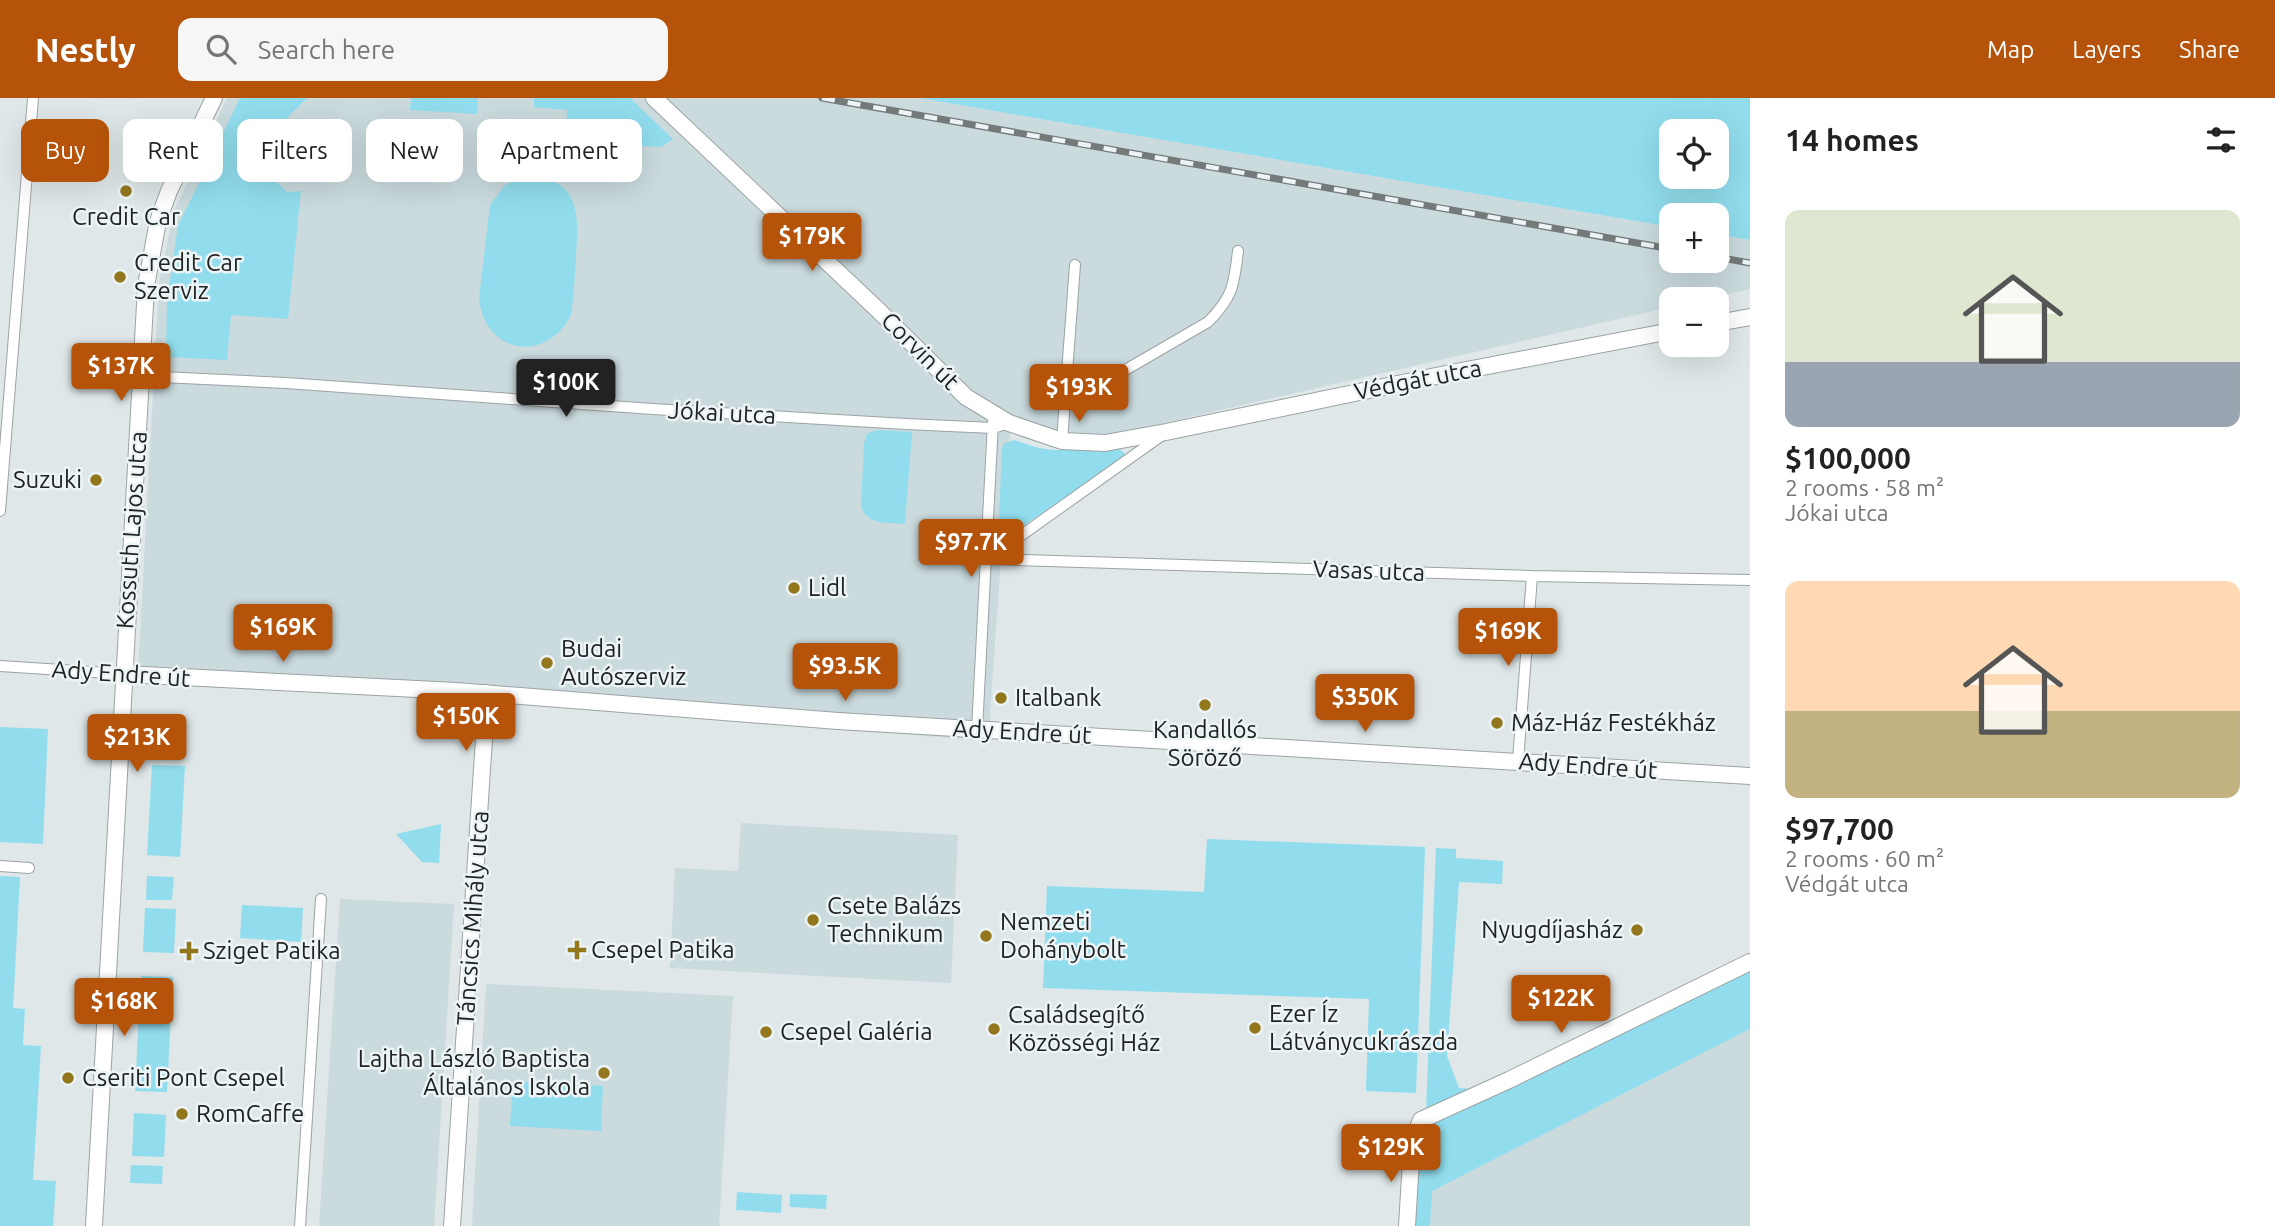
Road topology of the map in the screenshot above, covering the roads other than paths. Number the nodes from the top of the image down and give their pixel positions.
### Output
1 (33, 98) edge
2 (214, 98) edge
3 (654, 98) edge
4 (1238, 251) dead end
5 (1075, 265) dead end
6 (1750, 317) edge
7 (1729, 321) edge
8 (1659, 333) edge
9 (141, 376) junction
10 (1065, 405) junction
11 (999, 422) junction
12 (1166, 432) junction
13 (1062, 441) junction
14 (0, 511) edge
15 (988, 559) junction
16 (1532, 576) junction
17 (1750, 580) edge
18 (0, 666) edge
19 (124, 674) junction
20 (487, 693) junction
21 (978, 730) junction
22 (1518, 761) junction
23 (1750, 776) edge
24 (0, 866) edge
25 (29, 868) dead end
26 (321, 898) dead end
27 (1750, 962) edge
28 (94, 1226) edge
29 (300, 1226) edge
30 (452, 1226) edge
31 (1407, 1226) edge

1 - 14 street
2 - 9 street, Kossuth Lajos utca
3 - 11 street, Corvin út
4 - 10 street
5 - 10 street
6 - 7 street
8 - 12 street, Védgát utca
9 - 11 street, Jókai utca
9 - 19 street, Kossuth Lajos utca
10 - 13 street
11 - 13 street, Védgát utca
11 - 15 street
12 - 13 street, Védgát utca
12 - 15 street, Védgát utca
15 - 16 street, Vasas utca
15 - 21 street
16 - 17 street, Vasas utca
16 - 22 street
18 - 19 street, Ady Endre út
19 - 20 street, Ady Endre út
19 - 28 street, Kossuth Lajos utca
20 - 21 street, Ady Endre út
20 - 30 street, Táncsics Mihály utca
21 - 22 street, Ady Endre út
22 - 23 street, Ady Endre út
24 - 25 street
26 - 29 street
27 - 31 street

